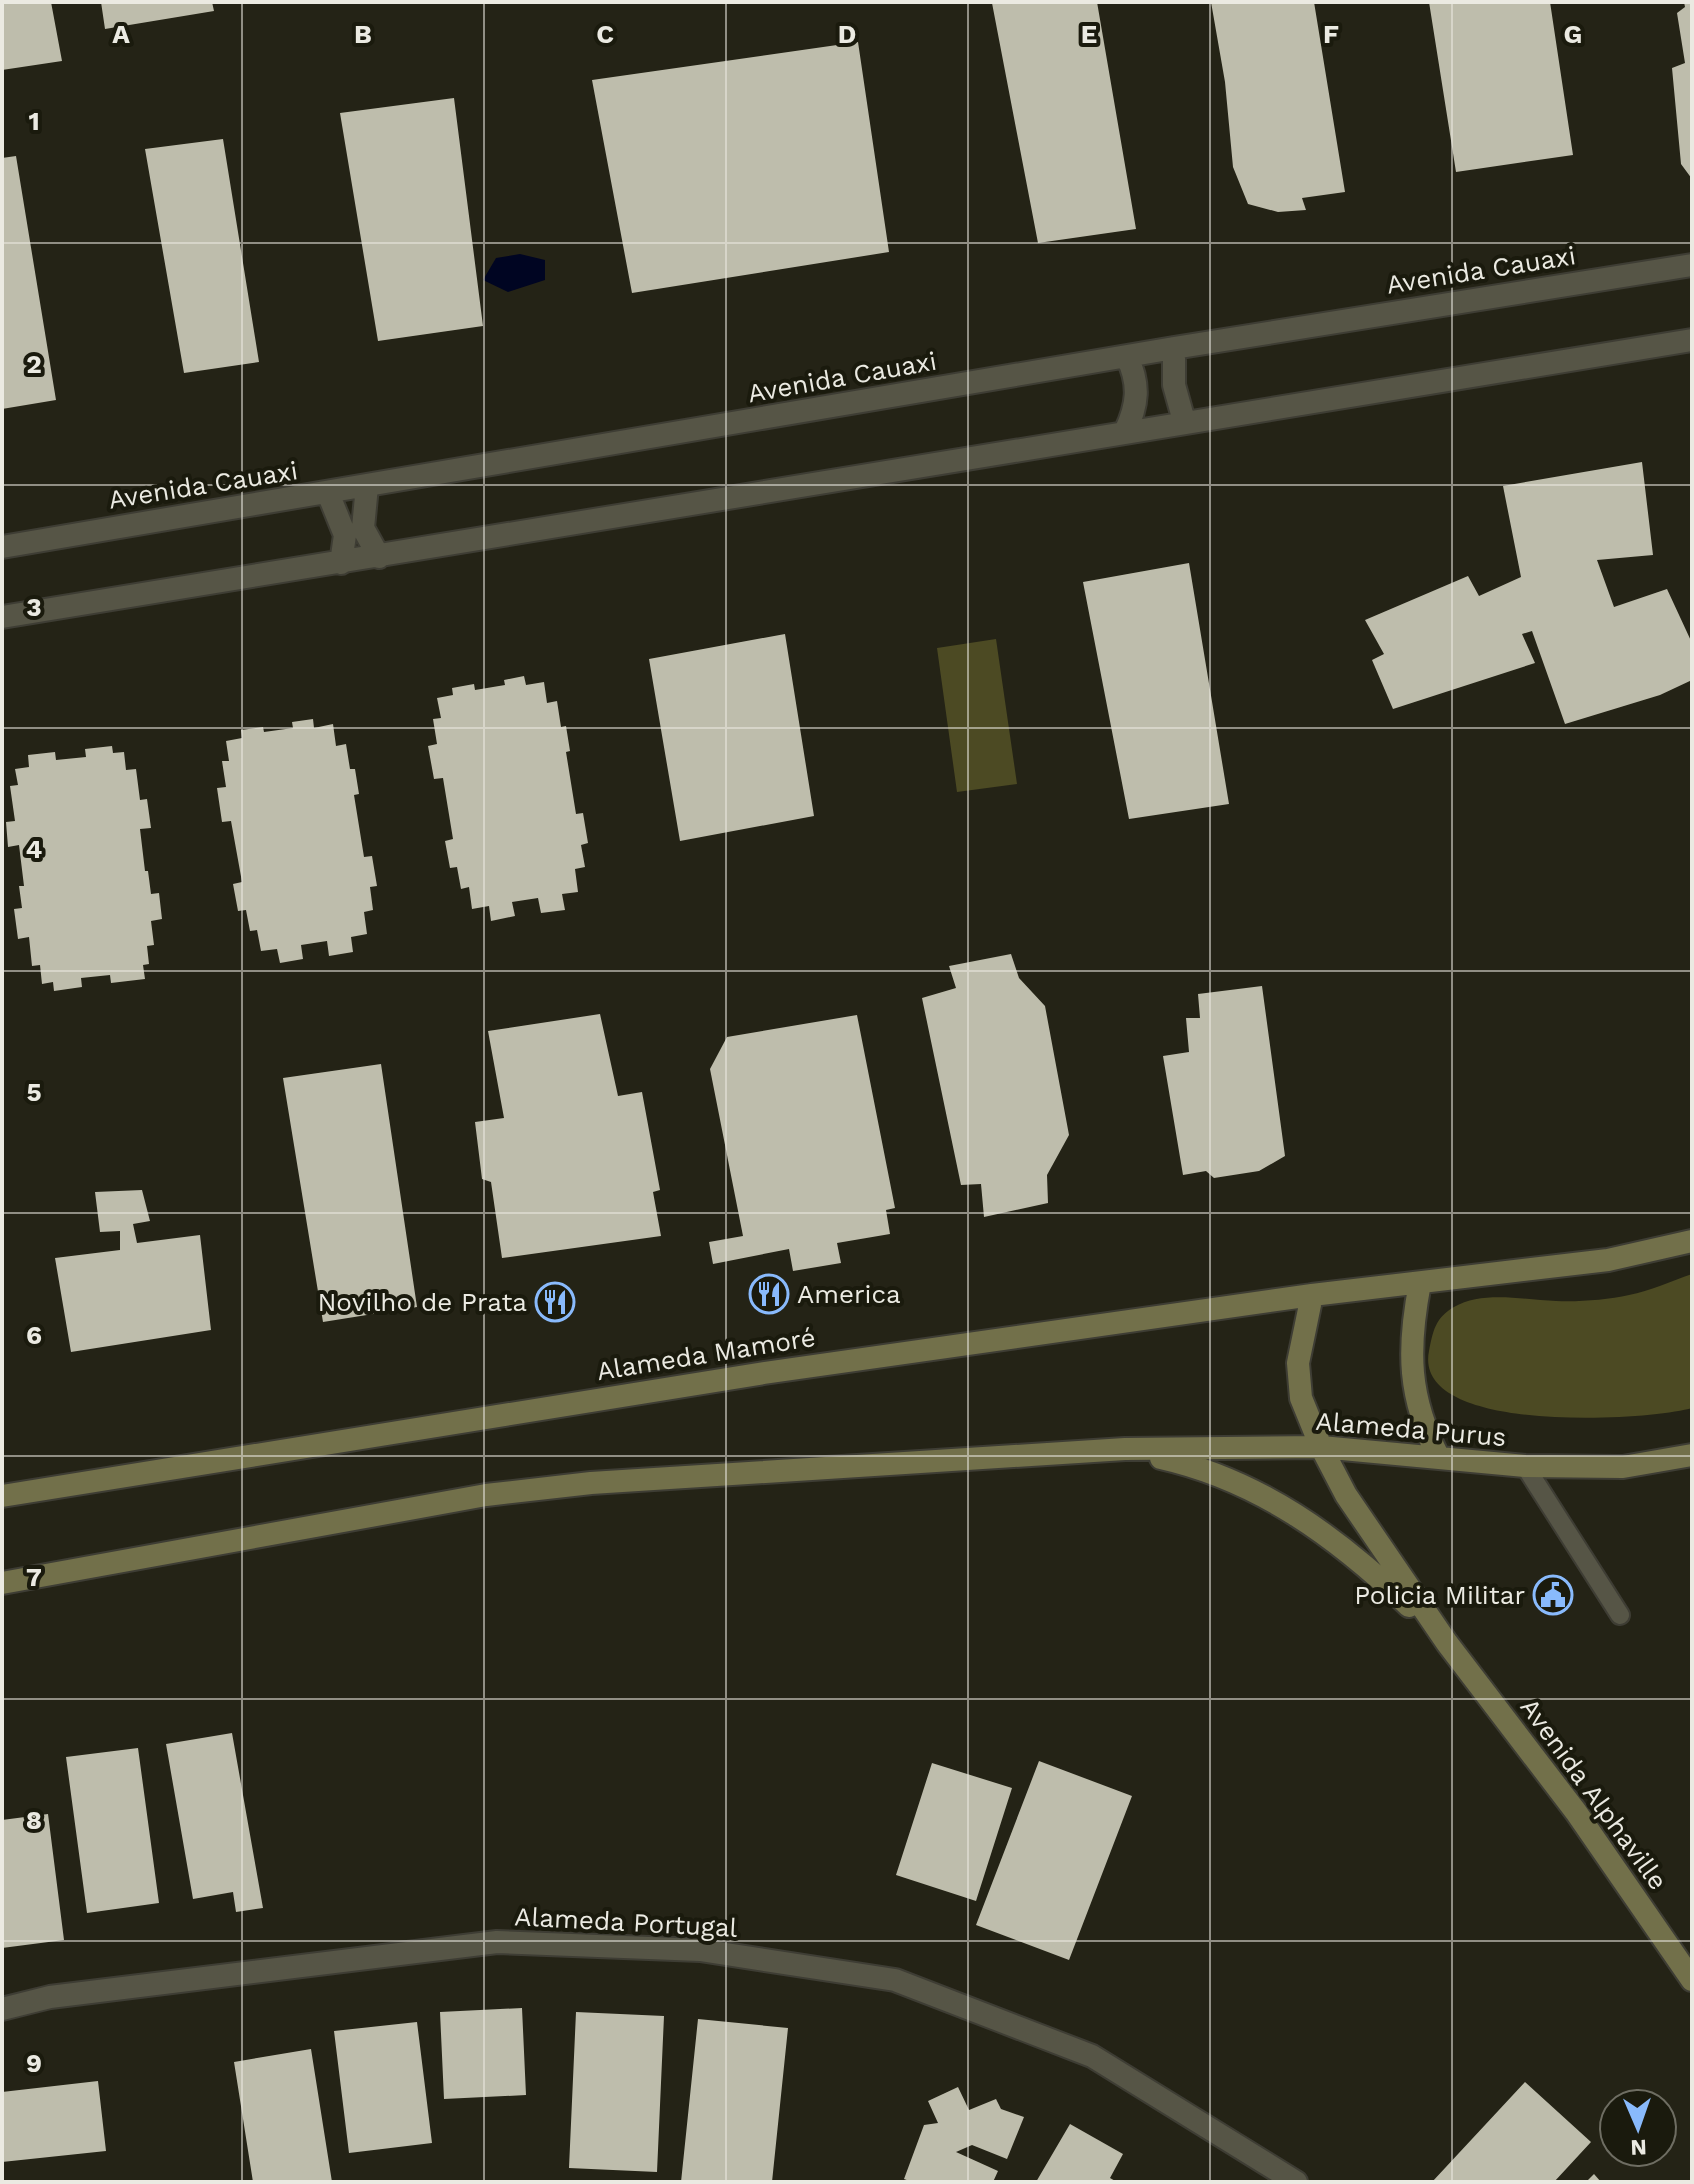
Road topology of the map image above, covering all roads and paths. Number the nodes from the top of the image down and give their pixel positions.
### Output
1 (1692, 265) edge
2 (1692, 340) edge
3 (1174, 348) junction
4 (1127, 357) junction
5 (1184, 421) junction
6 (1125, 432) junction
7 (367, 486) junction
8 (328, 493) junction
9 (2, 547) edge
10 (379, 557) junction
11 (341, 563) junction
12 (2, 617) edge
13 (1692, 1241) edge
14 (1420, 1283) junction
15 (1312, 1295) junction
16 (1321, 1447) junction
17 (1125, 1449) junction
18 (1692, 1455) edge
19 (1439, 1458) junction
20 (1525, 1466) junction
21 (2, 1496) edge
22 (2, 1583) edge
23 (1620, 1615) dead end
24 (1447, 1643) junction
25 (1692, 1980) edge
26 (2, 2009) edge
27 (1296, 2182) edge

1 - 3 street, Avenida Cauaxi
2 - 5 street
3 - 4 street, Avenida Cauaxi
3 - 5 street
4 - 6 street
4 - 7 street, Avenida Cauaxi
5 - 6 street
6 - 10 street
7 - 8 street, Avenida Cauaxi
7 - 10 street
8 - 9 street, Avenida Cauaxi
8 - 11 street
10 - 11 street
11 - 12 street
13 - 14 main road
14 - 15 main road, Alameda Mamoré
14 - 19 main road
15 - 16 main road
15 - 21 main road, Alameda Mamoré
16 - 17 main road, Alameda Purus
16 - 19 main road, Alameda Purus
16 - 24 main road
17 - 22 main road
17 - 24 main road
18 - 20 main road, Alameda Purus
19 - 20 main road, Alameda Purus
20 - 23 lane
24 - 25 main road, Avenida Alphaville
26 - 27 street, Alameda Portugal

